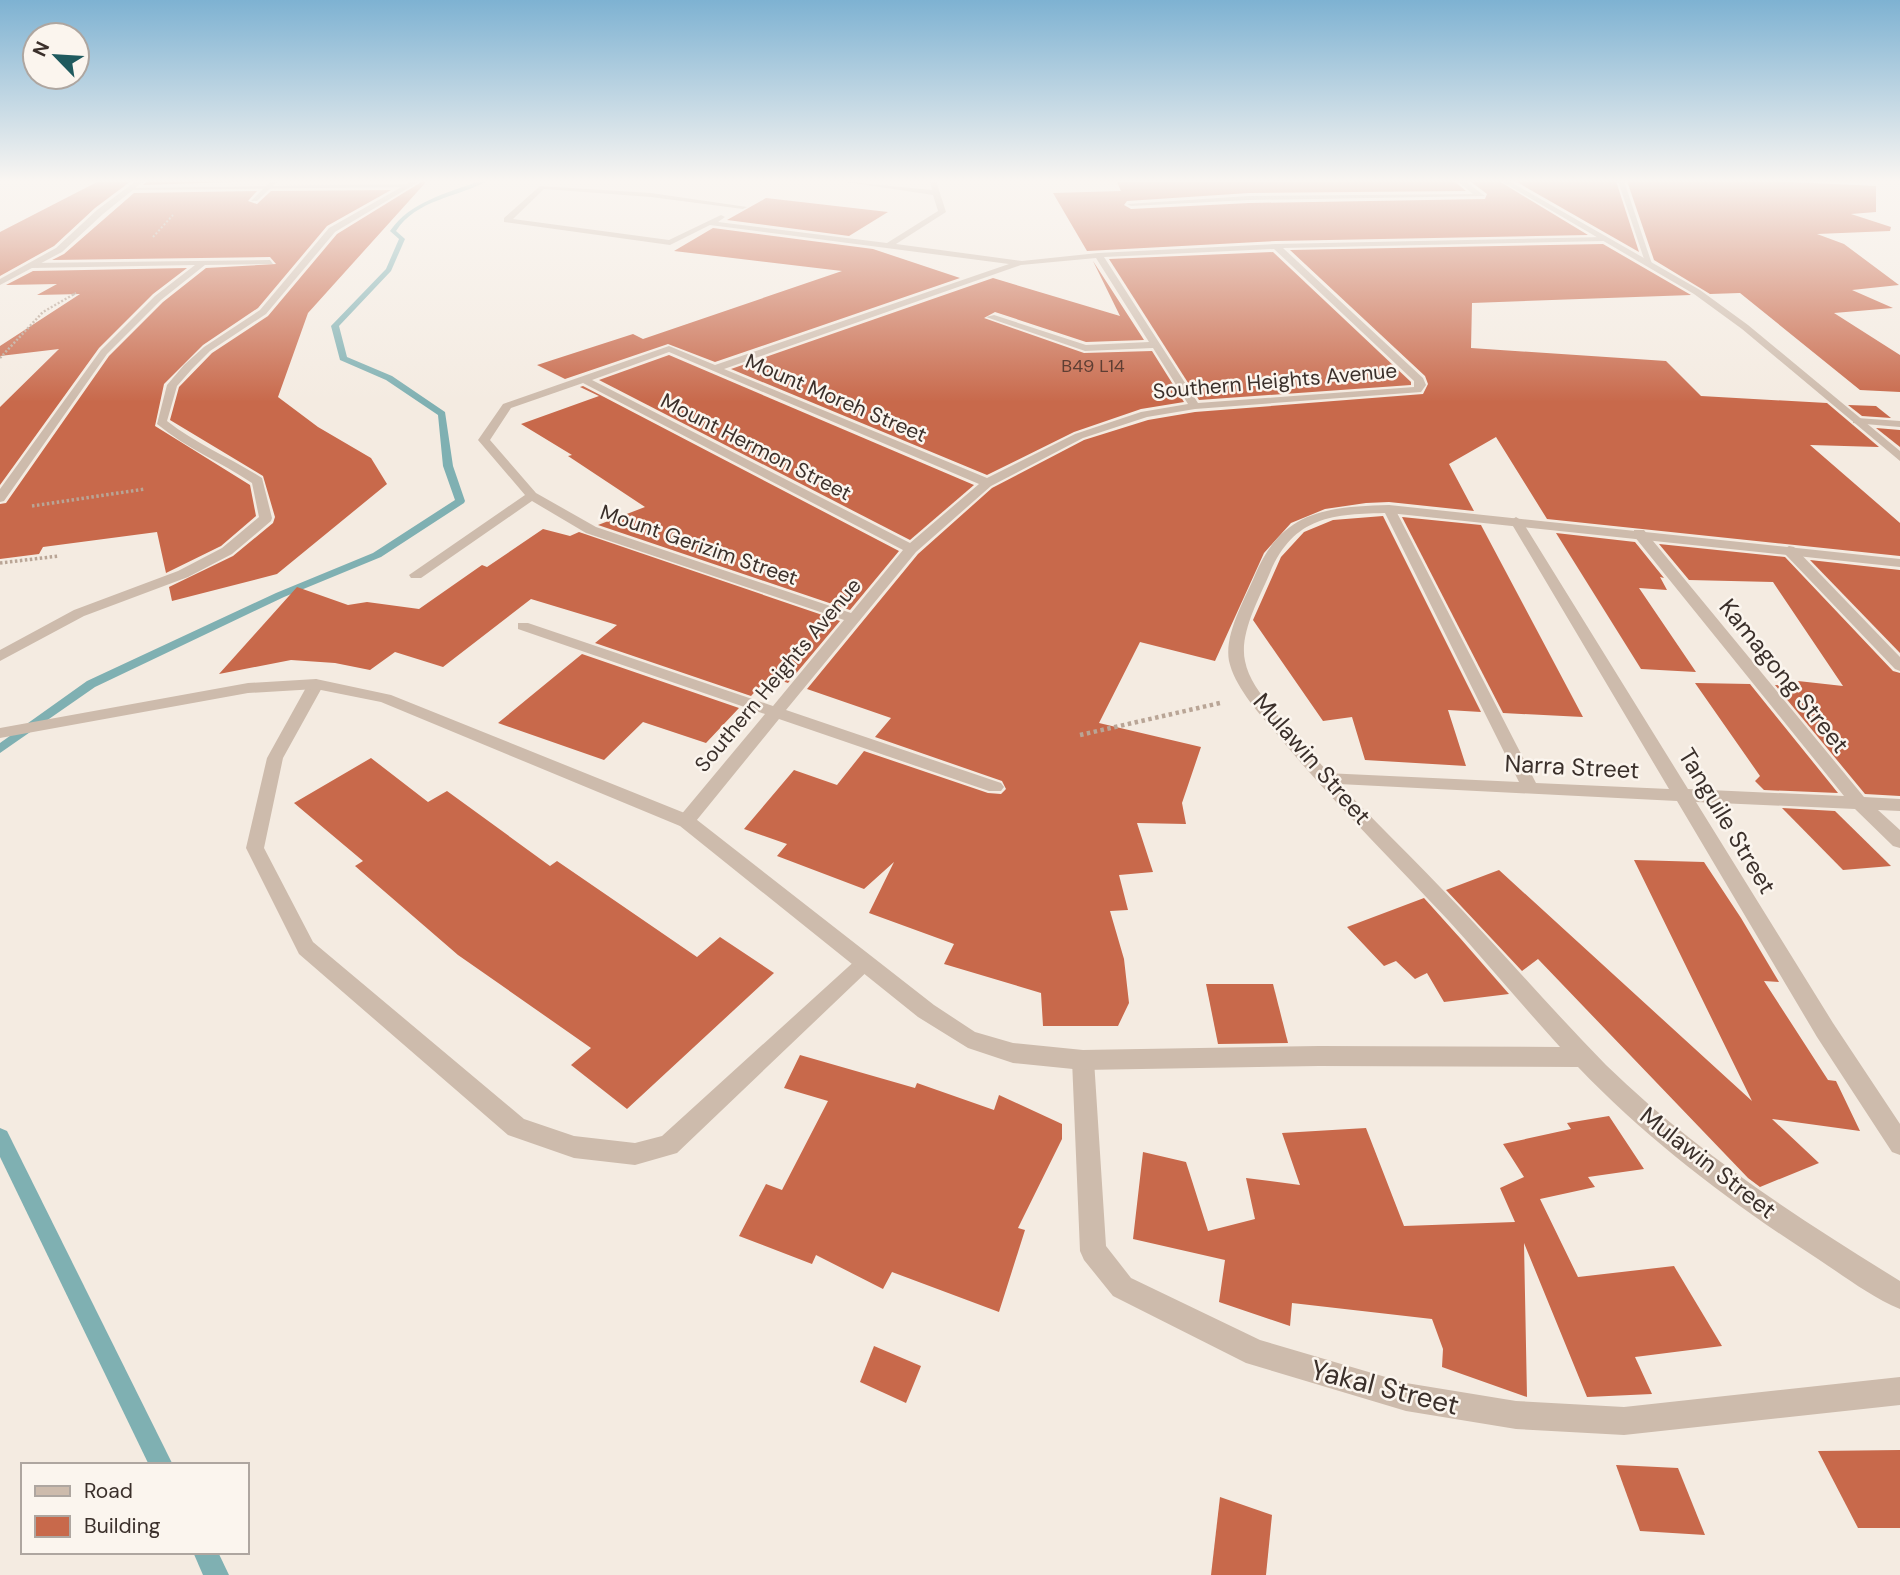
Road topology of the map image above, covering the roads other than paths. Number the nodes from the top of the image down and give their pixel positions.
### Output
1 (51, 254) edge
2 (311, 254) edge
3 (963, 254) edge
4 (1108, 254) edge
5 (1285, 254) edge
6 (1631, 254) edge
7 (1646, 254) edge
8 (1098, 255) junction
9 (270, 262) dead end
10 (203, 263) junction
11 (1022, 263) junction
12 (32, 265) junction
13 (1650, 265) junction
14 (0, 282) edge
15 (991, 317) dead end
16 (1156, 345) junction
17 (669, 349) joint
18 (716, 368) junction
19 (583, 379) junction
20 (1195, 406) junction
21 (1857, 421) junction
22 (1900, 424) edge
23 (1900, 457) edge
24 (987, 483) junction
25 (532, 496) junction
26 (0, 498) edge
27 (1389, 509) junction
28 (1516, 521) junction
29 (1639, 534) junction
30 (911, 549) junction
31 (1789, 551) junction
32 (1900, 564) edge
33 (416, 575) dead end
34 (852, 618) junction
35 (523, 626) dead end
36 (0, 656) edge
37 (1900, 666) edge
38 (316, 684) junction
39 (774, 714) junction
40 (0, 733) edge
41 (1325, 779) junction
42 (995, 788) dead end
43 (1531, 789) junction
44 (1684, 797) junction
45 (1858, 802) junction
46 (1900, 805) edge
47 (685, 821) junction
48 (1900, 841) edge
49 (864, 964) junction
50 (1587, 1057) junction
51 (1083, 1060) junction
52 (1900, 1144) edge
53 (1900, 1296) edge
54 (1900, 1391) edge

1 - 12 street
2 - 36 street
3 - 11 street
4 - 8 street
5 - 20 street, Southern Heights Avenue
6 - 13 street
7 - 13 street
8 - 11 street
8 - 16 street
9 - 10 street
10 - 12 street
10 - 26 street
11 - 18 street
12 - 14 street
13 - 21 street
15 - 16 street
16 - 20 street
17 - 18 street, Mount Moreh Street
17 - 19 street, Mount Gerizim Street
18 - 24 street, Mount Moreh Street
19 - 25 street, Mount Gerizim Street
19 - 30 street, Mount Hermon Street
20 - 24 street, Southern Heights Avenue
21 - 22 street
21 - 23 street
24 - 30 street, Southern Heights Avenue
25 - 33 street
25 - 34 street, Mount Gerizim Street
27 - 28 street, Mulawin Street
27 - 41 street, Mulawin Street
27 - 43 street
28 - 29 street, Mulawin Street
28 - 44 street, Tanguile Street
29 - 31 street, Mulawin Street
29 - 45 street, Kamagong Street
30 - 34 street, Southern Heights Avenue
31 - 32 street, Mulawin Street
31 - 37 street
34 - 39 street, Southern Heights Avenue
35 - 39 street
38 - 40 street
38 - 47 street
38 - 49 street
39 - 42 street
39 - 47 street, Southern Heights Avenue
41 - 43 street, Narra Street
41 - 50 street, Mulawin Street
43 - 44 street, Narra Street
44 - 45 street, Narra Street
44 - 52 street, Tanguile Street
45 - 46 street, Narra Street
45 - 48 street, Kamagong Street
47 - 49 street
49 - 51 street
50 - 51 street
50 - 53 street, Mulawin Street
51 - 54 street, Yakal Street

